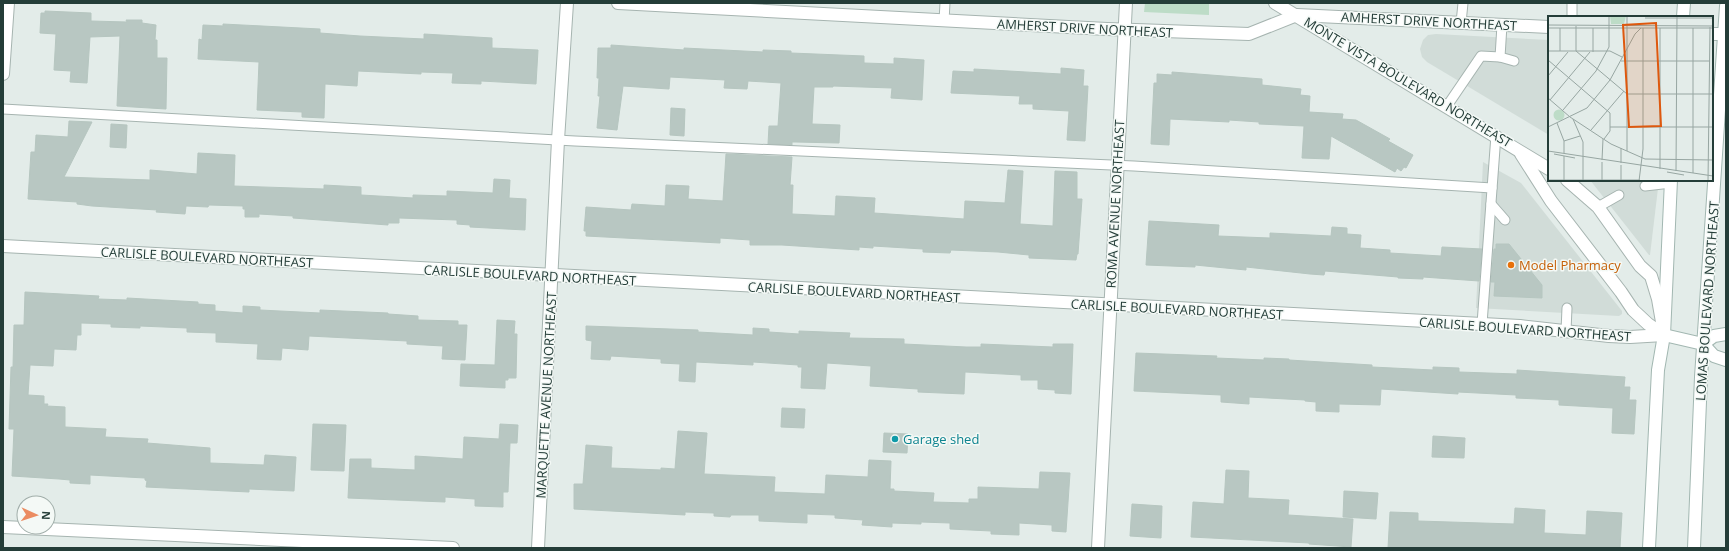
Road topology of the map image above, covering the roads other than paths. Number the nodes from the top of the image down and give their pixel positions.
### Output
1 (8, 3) edge
2 (567, 3) edge
3 (618, 3) edge
4 (627, 3) edge
5 (945, 3) edge
6 (1126, 3) edge
7 (1275, 3) edge
8 (1463, 3) edge
9 (1572, 3) edge
10 (1684, 3) edge
11 (1726, 6) edge
12 (1297, 15) junction
13 (1572, 16) edge
14 (1683, 16) edge
15 (944, 21) junction
16 (1462, 23) junction
17 (1502, 24) junction
18 (1548, 27) edge
19 (1125, 30) junction
20 (1713, 34) edge
21 (1725, 34) edge
22 (1500, 57) junction
23 (1514, 61) dead end
24 (3, 74) edge
25 (1447, 106) junction
26 (3, 109) edge
27 (1723, 110) edge
28 (1496, 135) junction
29 (558, 140) junction
30 (1519, 150) junction
31 (1117, 165) junction
32 (1548, 168) edge
33 (1568, 181) edge
34 (1671, 182) edge
35 (1644, 186) dead end
36 (1492, 188) junction
37 (1619, 195) dead end
38 (1491, 204) junction
39 (1598, 207) junction
40 (1504, 220) dead end
41 (3, 246) edge
42 (551, 276) junction
43 (1110, 305) junction
44 (1568, 308) dead end
45 (1482, 324) junction
46 (1566, 331) junction
47 (1726, 334) edge
48 (1664, 335) junction
49 (1703, 344) junction
50 (1726, 360) edge
51 (3, 527) edge
52 (453, 548) edge
53 (538, 548) edge
54 (1098, 548) edge
55 (1649, 548) edge
56 (1694, 548) edge

1 - 24 street
2 - 29 street, MARQUETTE AVENUE NORTHEAST
3 - 4 street, AMHERST DRIVE NORTHEAST
4 - 15 street, AMHERST DRIVE NORTHEAST
5 - 15 lane
6 - 19 street, ROMA AVENUE NORTHEAST
7 - 12 street, MONTE VISTA BOULEVARD NORTHEAST
8 - 16 lane
9 - 13 lane
10 - 14 street
11 - 21 street, LOMAS BOULEVARD NORTHEAST
12 - 16 street, AMHERST DRIVE NORTHEAST
12 - 19 street, AMHERST DRIVE NORTHEAST
12 - 25 street, MONTE VISTA BOULEVARD NORTHEAST
15 - 19 street, AMHERST DRIVE NORTHEAST
16 - 17 street, AMHERST DRIVE NORTHEAST
17 - 18 street, AMHERST DRIVE NORTHEAST
17 - 22 lane
19 - 31 street, ROMA AVENUE NORTHEAST
20 - 21 street
21 - 27 street, LOMAS BOULEVARD NORTHEAST
22 - 23 lane
22 - 25 lane
25 - 28 street, MONTE VISTA BOULEVARD NORTHEAST
26 - 29 lane
27 - 49 street, LOMAS BOULEVARD NORTHEAST
28 - 30 street, MONTE VISTA BOULEVARD NORTHEAST
28 - 36 lane
29 - 31 lane
29 - 42 street, MARQUETTE AVENUE NORTHEAST
30 - 32 street, MONTE VISTA BOULEVARD NORTHEAST
30 - 48 street, MONTE VISTA BOULEVARD NORTHEAST
31 - 36 lane
31 - 43 street, ROMA AVENUE NORTHEAST
33 - 39 street
34 - 35 lane
34 - 48 street
36 - 38 lane
37 - 39 lane
38 - 40 lane
38 - 45 lane
39 - 48 street
41 - 42 street, CARLISLE BOULEVARD NORTHEAST
42 - 43 street, CARLISLE BOULEVARD NORTHEAST
42 - 53 street, MARQUETTE AVENUE NORTHEAST
43 - 45 street, CARLISLE BOULEVARD NORTHEAST
43 - 54 street, ROMA AVENUE NORTHEAST
44 - 46 lane
45 - 46 street, CARLISLE BOULEVARD NORTHEAST
46 - 48 street, CARLISLE BOULEVARD NORTHEAST
47 - 49 street
48 - 49 street, CARLISLE BOULEVARD NORTHEAST
48 - 55 street
49 - 50 street, CARLISLE BOULEVARD NORTHEAST
49 - 56 street, LOMAS BOULEVARD NORTHEAST
51 - 52 street

